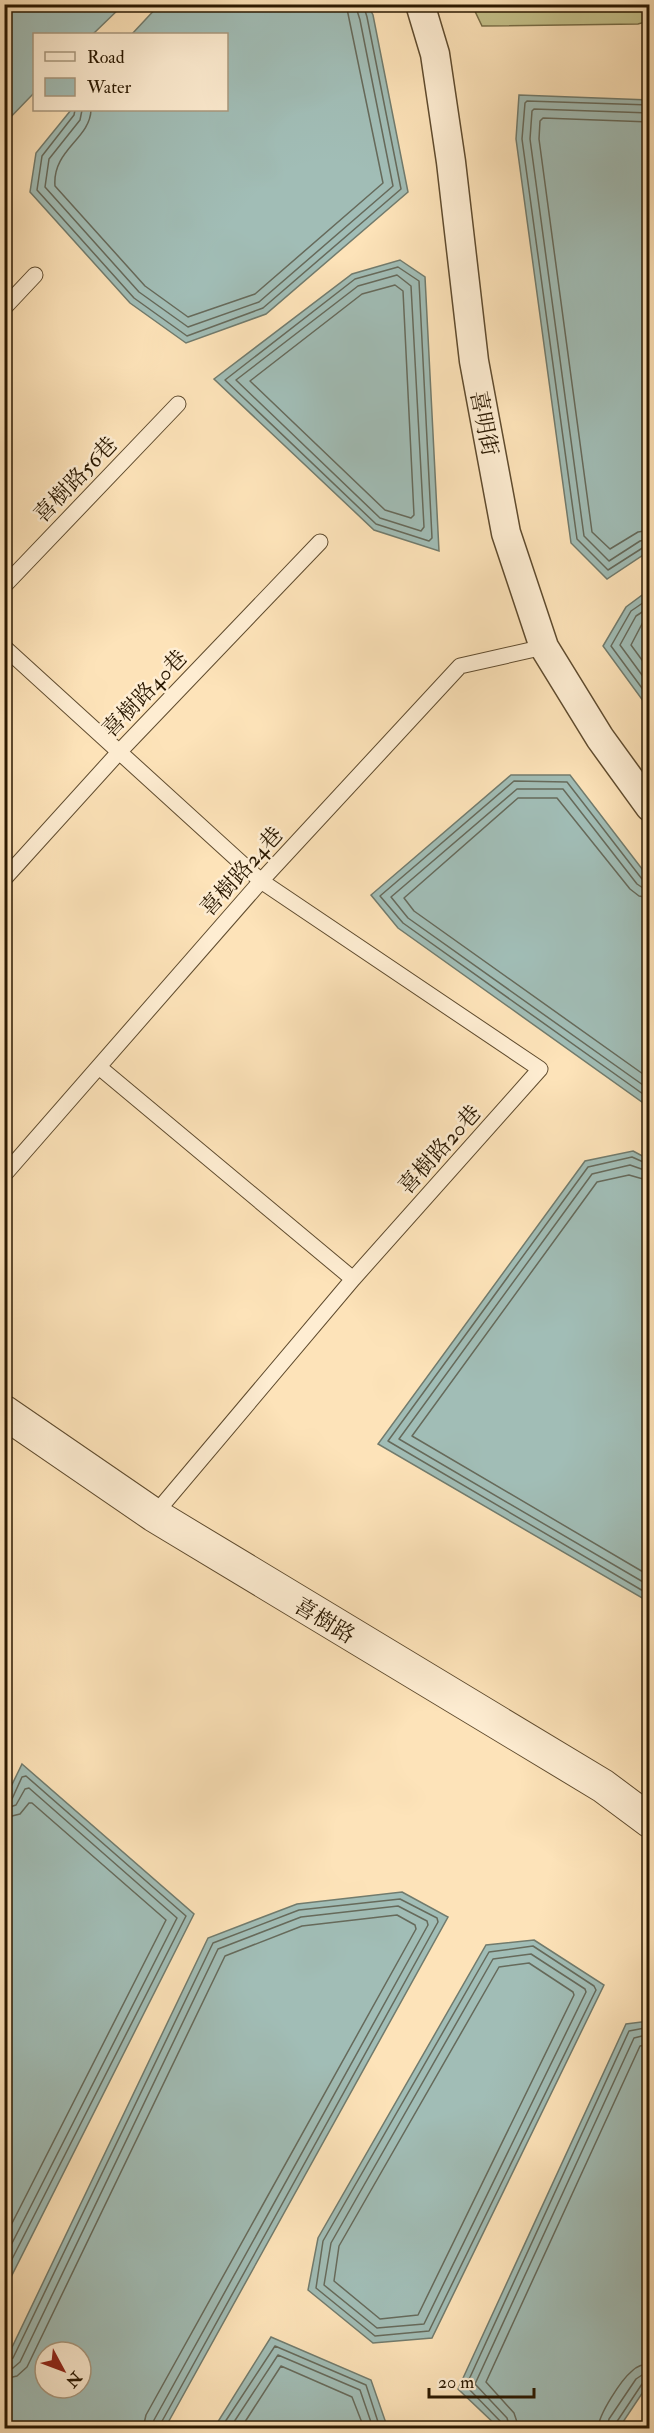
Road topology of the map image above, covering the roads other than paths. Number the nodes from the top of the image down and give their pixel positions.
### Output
1 (420, 4) edge
2 (35, 274) dead end
3 (4, 308) edge
4 (178, 404) dead end
5 (320, 542) dead end
6 (4, 586) edge
7 (4, 646) edge
8 (544, 647) junction
9 (120, 751) junction
10 (650, 807) edge
11 (4, 879) edge
12 (261, 881) junction
13 (99, 1067) junction
14 (5, 1172) edge
15 (353, 1279) junction
16 (4, 1412) edge
17 (154, 1515) junction
18 (650, 1821) edge

1 - 8 street, 喜明街
2 - 3 lane
4 - 6 lane, 喜樹路56巷
5 - 9 lane, 喜樹路40巷
7 - 9 lane
8 - 10 street, 喜明街
8 - 12 lane, 喜樹路24巷
9 - 11 lane, 喜樹路40巷
9 - 12 lane
12 - 13 lane, 喜樹路24巷
12 - 15 lane, 喜樹路20巷
13 - 14 lane, 喜樹路24巷
13 - 15 lane
15 - 17 lane, 喜樹路20巷
16 - 17 street, 喜樹路
17 - 18 street, 喜樹路

